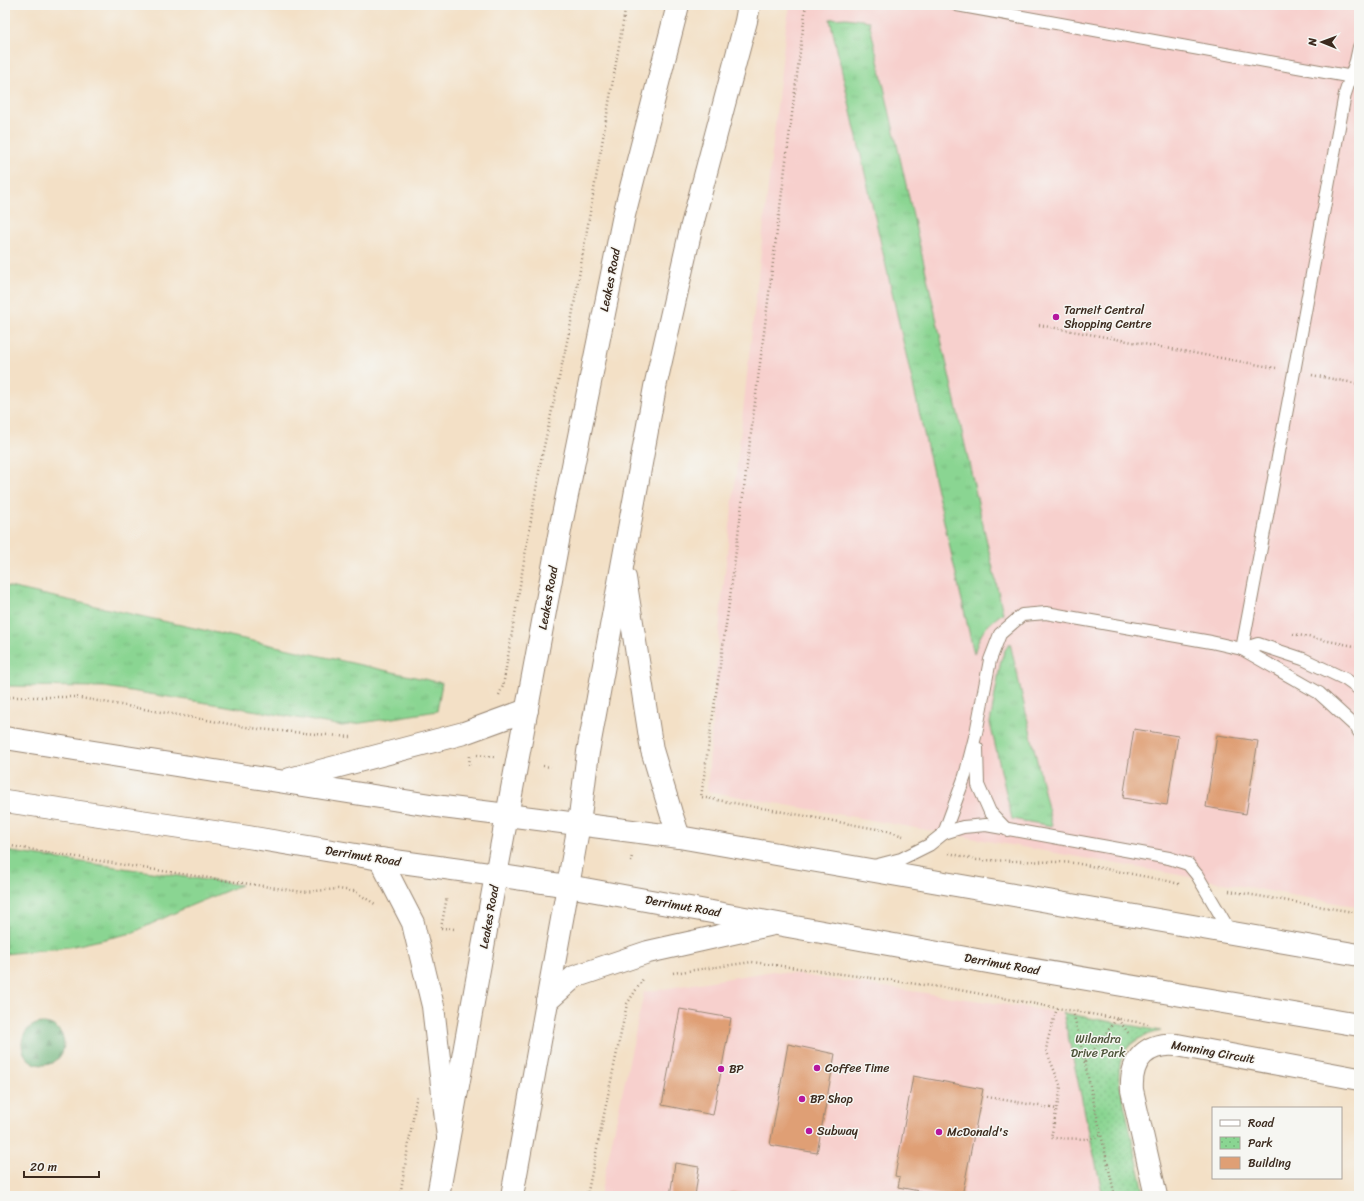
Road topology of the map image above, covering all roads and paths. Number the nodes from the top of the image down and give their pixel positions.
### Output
1 (626, 5) edge
2 (678, 5) edge
3 (749, 5) edge
4 (806, 5) edge
5 (957, 5) edge
6 (1359, 47) edge
7 (1355, 78) edge
8 (1039, 325) dead end
9 (1294, 372) junction
10 (1359, 384) edge
11 (622, 561) junction
12 (1291, 633) dead end
13 (1359, 647) edge
14 (1242, 649) junction
15 (1359, 689) edge
16 (5, 697) edge
17 (498, 697) dead end
18 (527, 710) junction
19 (1358, 728) edge
20 (976, 733) junction
21 (5, 738) edge
22 (359, 738) dead end
23 (495, 758) dead end
24 (469, 765) dead end
25 (543, 766) dead end
26 (551, 767) dead end
27 (281, 782) junction
28 (5, 801) edge
29 (507, 815) junction
30 (579, 824) junction
31 (1007, 830) junction
32 (944, 833) junction
33 (905, 836) dead end
34 (679, 837) junction
35 (5, 845) edge
36 (944, 851) dead end
37 (380, 859) junction
38 (864, 869) junction
39 (496, 875) junction
40 (568, 886) junction
41 (1185, 886) dead end
42 (1224, 891) dead end
43 (447, 897) dead end
44 (380, 907) dead end
45 (1359, 913) edge
46 (778, 922) junction
47 (455, 929) dead end
48 (1231, 933) junction
49 (1359, 955) edge
50 (671, 973) dead end
51 (645, 977) dead end
52 (547, 1001) junction
53 (1057, 1008) junction
54 (1073, 1011) junction
55 (1117, 1018) junction
56 (1148, 1024) dead end
57 (1359, 1025) edge
58 (1085, 1062) junction
59 (1359, 1079) edge
60 (419, 1087) dead end
61 (987, 1097) dead end
62 (1057, 1109) junction
63 (1101, 1135) junction
64 (448, 1137) junction
65 (515, 1193) edge
66 (400, 1196) edge
67 (438, 1196) edge
68 (587, 1196) edge
69 (1115, 1196) edge
70 (1156, 1196) edge

1 - 17 path
2 - 18 main road, Leakes Road
3 - 11 main road
4 - 33 path
5 - 7 lane
6 - 7 lane
7 - 9 lane
8 - 9 path
9 - 10 path
9 - 14 lane
11 - 30 main road
11 - 34 main road
12 - 13 path
14 - 15 lane
14 - 19 lane
14 - 20 lane
16 - 22 path
18 - 27 main road
18 - 29 main road, Leakes Road
20 - 31 lane
20 - 32 lane
21 - 27 main road
23 - 24 path
25 - 26 path
27 - 29 main road
28 - 37 main road, Derrimut Road
29 - 30 main road
29 - 39 main road, Leakes Road
30 - 34 main road
30 - 40 main road
31 - 32 lane
31 - 48 lane
32 - 38 lane
34 - 38 main road
35 - 44 path
36 - 41 path
37 - 39 main road, Derrimut Road
37 - 64 main road
38 - 48 main road
39 - 40 main road, Derrimut Road
39 - 64 main road, Leakes Road
40 - 46 main road, Derrimut Road
40 - 52 main road
42 - 45 path
43 - 47 path
46 - 52 main road
46 - 57 main road, Derrimut Road
48 - 49 main road
50 - 53 path
51 - 68 path
52 - 65 main road
53 - 54 path
53 - 62 path
54 - 55 path
54 - 58 path
55 - 56 path
55 - 58 path
58 - 63 path
59 - 70 main road, Manning Circuit
60 - 66 path
61 - 62 path
62 - 63 path
63 - 69 path
64 - 67 main road, Leakes Road

